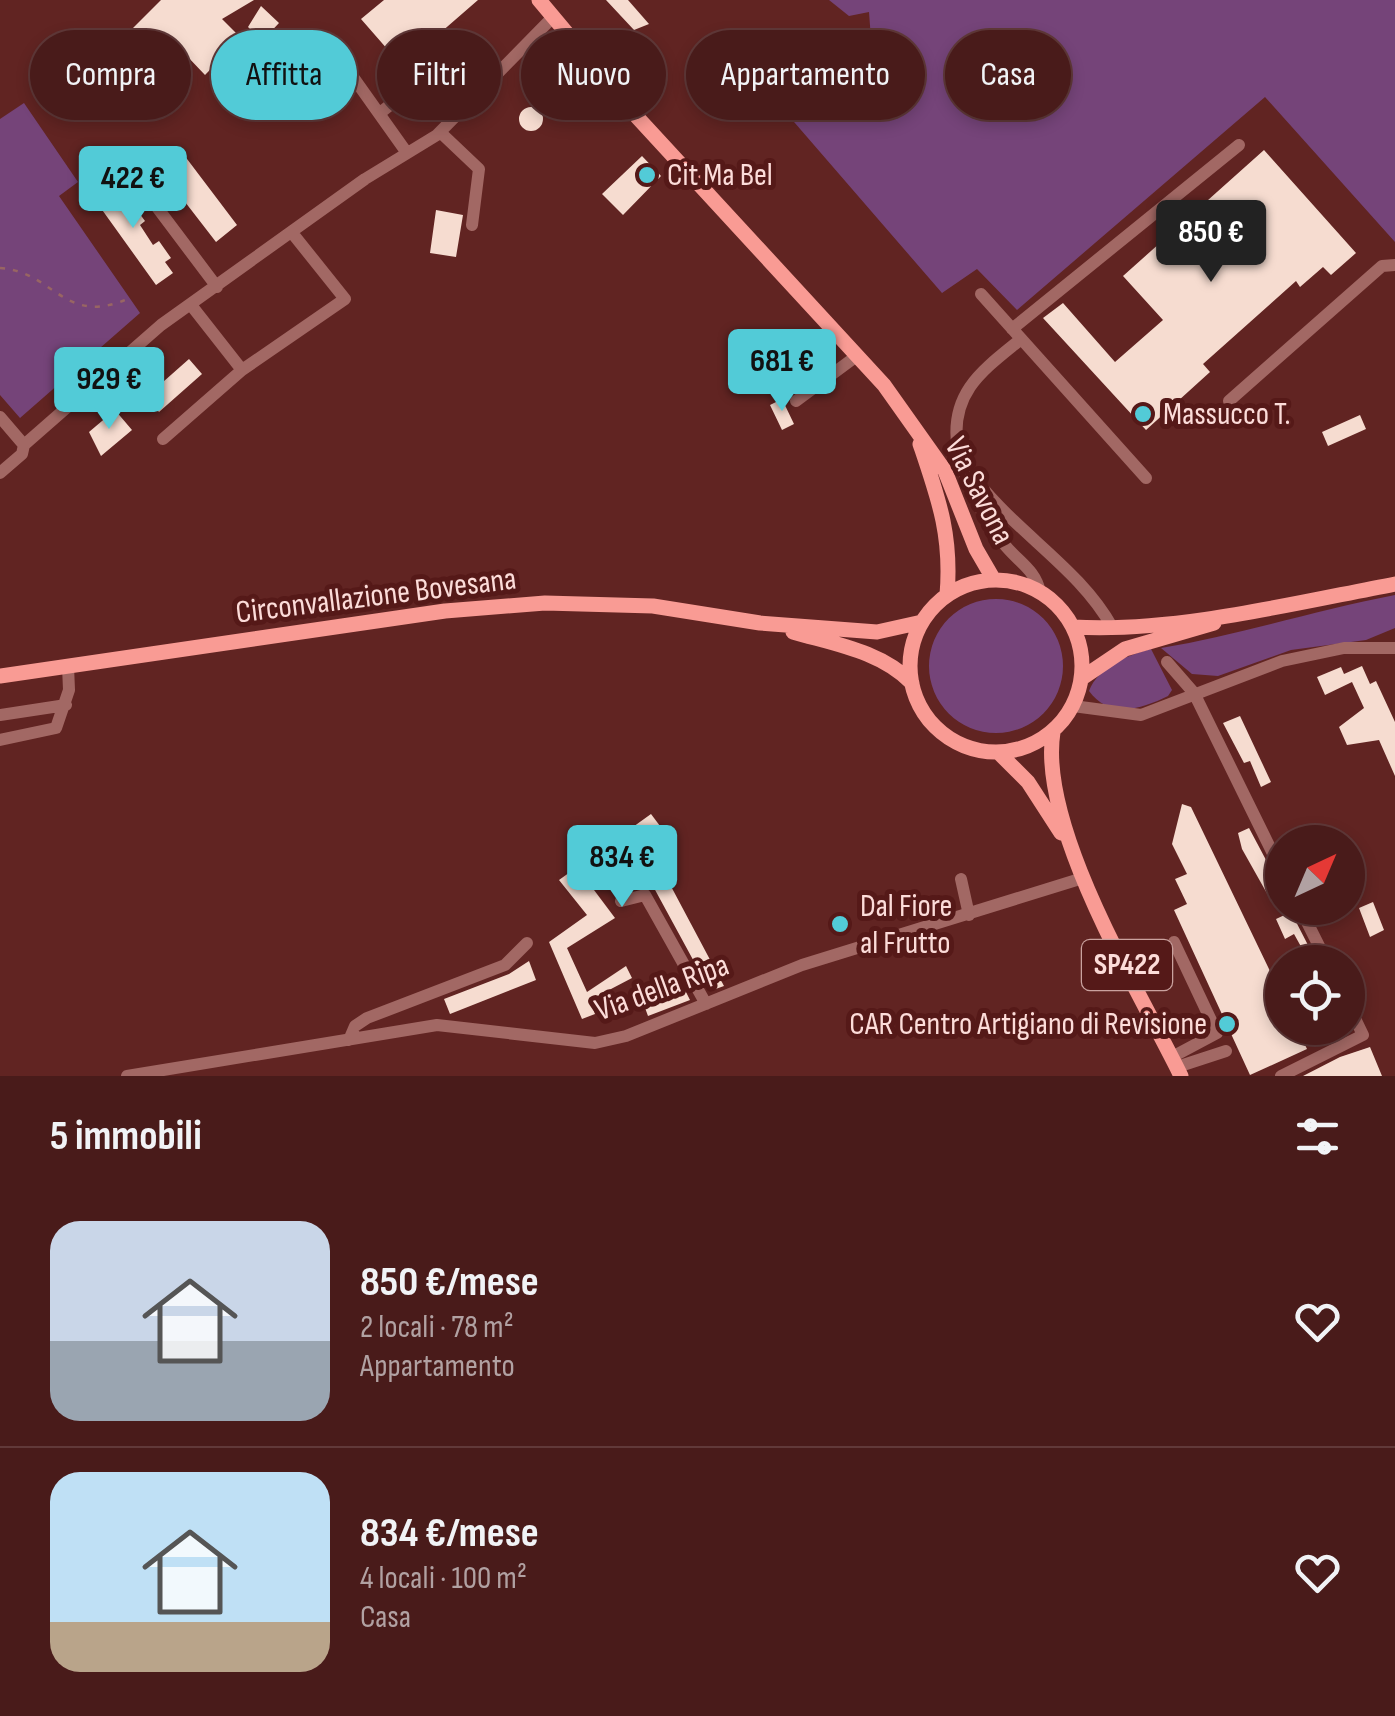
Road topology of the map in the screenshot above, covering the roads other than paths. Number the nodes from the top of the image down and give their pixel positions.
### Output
1 (539, 0) edge
2 (553, 18) junction
3 (357, 82) edge
4 (377, 110) edge
5 (384, 120) edge
6 (440, 132) junction
7 (1239, 145) dead end
8 (407, 153) junction
9 (135, 178) dead end
10 (472, 224) dead end
11 (293, 234) junction
12 (1395, 265) edge
13 (217, 287) junction
14 (980, 294) dead end
15 (191, 305) junction
16 (1017, 334) junction
17 (858, 354) junction
18 (242, 370) junction
19 (796, 401) dead end
20 (1229, 402) dead end
21 (0, 417) edge
22 (914, 426) junction
23 (163, 439) dead end
24 (24, 445) junction
25 (958, 454) junction
26 (0, 474) edge
27 (1146, 478) dead end
28 (994, 580) junction
29 (1395, 584) edge
30 (1040, 592) junction
31 (947, 595) junction
32 (922, 622) junction
33 (760, 623) junction
34 (1073, 627) junction
35 (1112, 627) junction
36 (1174, 627) junction
37 (1395, 648) edge
38 (1167, 662) dead end
39 (68, 666) junction
40 (0, 676) edge
41 (1082, 678) junction
42 (912, 683) junction
43 (1194, 693) junction
44 (66, 704) junction
45 (1073, 706) junction
46 (0, 715) edge
47 (1052, 732) junction
48 (0, 740) edge
49 (999, 753) junction
50 (1265, 837) edge
51 (1074, 854) junction
52 (1083, 878) junction
53 (961, 879) dead end
54 (621, 901) dead end
55 (969, 915) junction
56 (1174, 942) dead end
57 (528, 943) dead end
58 (706, 1004) junction
59 (349, 1040) junction
60 (1343, 1045) edge
61 (1226, 1051) dead end
62 (1177, 1067) edge
63 (127, 1076) edge
64 (1281, 1076) edge

1 - 2 main road, Via Savona
2 - 6 street
2 - 17 main road, Via Savona
3 - 4 street
5 - 8 street
6 - 8 street
6 - 10 street
7 - 16 street
8 - 11 street
9 - 13 street
11 - 13 street
11 - 18 street
12 - 20 street
13 - 15 street
14 - 16 street
15 - 18 street
15 - 24 street
16 - 25 street
16 - 27 street
17 - 19 street
17 - 22 main road, Via Savona
18 - 23 street
21 - 24 street
22 - 28 main road, Via Savona
22 - 31 main road, Via Savona
24 - 26 street
25 - 30 street
25 - 35 street
28 - 30 main road
28 - 31 main road
29 - 36 main road
30 - 34 main road
31 - 32 main road
32 - 33 main road, Circonvallazione Bovesana
32 - 42 main road
33 - 39 main road, Circonvallazione Bovesana
33 - 42 main road, Circonvallazione Bovesana
34 - 35 main road
34 - 41 main road
35 - 36 main road
36 - 41 main road
37 - 43 street
38 - 43 street
39 - 40 main road, Circonvallazione Bovesana
39 - 44 street
41 - 45 main road
42 - 49 main road
43 - 45 street
43 - 50 street
44 - 46 street
44 - 48 street
45 - 47 main road
47 - 49 main road
47 - 51 main road, SP422
49 - 51 main road, SP422
51 - 52 main road, SP422
52 - 55 street, Via della Ripa
52 - 62 main road, SP422
53 - 55 street
54 - 58 street
55 - 58 street, Via della Ripa
56 - 62 street
57 - 59 street
58 - 59 street, Via della Ripa
59 - 63 street, Via della Ripa
60 - 64 street
61 - 62 street

